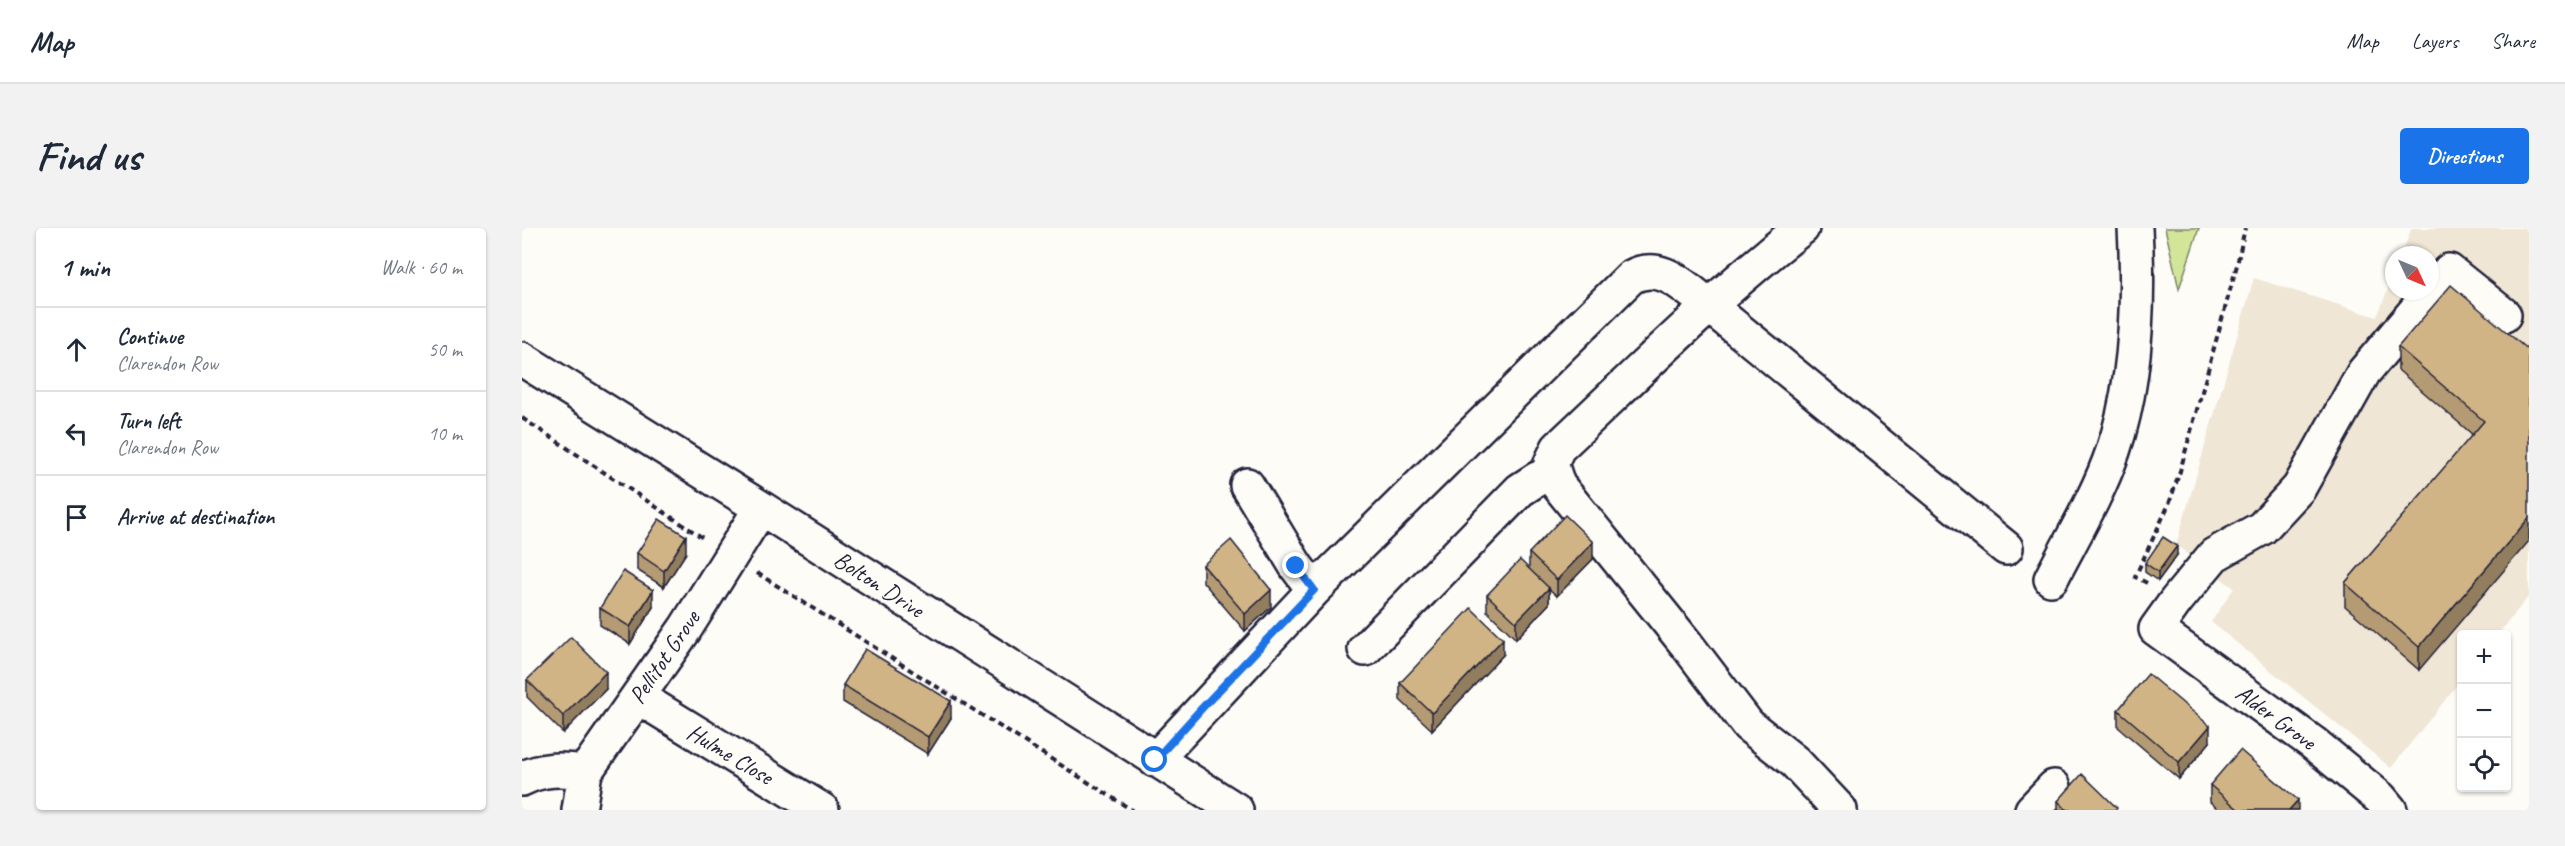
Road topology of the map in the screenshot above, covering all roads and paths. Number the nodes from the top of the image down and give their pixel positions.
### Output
1 (1802, 228) edge
2 (2135, 228) edge
3 (2245, 228) edge
4 (1708, 305) junction
5 (2504, 315) dead end
6 (522, 360) edge
7 (522, 418) edge
8 (1553, 472) junction
9 (1247, 485) dead end
10 (761, 508) junction
11 (2006, 548) dead end
12 (730, 556) junction
13 (2051, 579) dead end
14 (1314, 590) junction
15 (2176, 601) junction
16 (1365, 649) dead end
17 (638, 697) junction
18 (1155, 760) junction
19 (585, 772) junction
20 (522, 779) edge
21 (579, 810) edge
22 (822, 810) edge
23 (1132, 810) edge
24 (1236, 810) edge
25 (1840, 810) edge
26 (2390, 810) edge

1 - 4 street
2 - 13 street
3 - 15 path
4 - 8 street
4 - 11 street
4 - 14 street
5 - 15 street
6 - 10 street, Bolton Drive
7 - 12 path
8 - 16 street
8 - 25 street
9 - 14 street
10 - 12 street, Pellitot Grove
10 - 18 street, Bolton Drive
12 - 17 street, Pellitot Grove
12 - 23 path
14 - 18 street
15 - 26 street, Alder Grove
17 - 19 street, Pellitot Grove
17 - 22 street, Hulme Close
18 - 24 street, Bolton Drive
19 - 20 street
19 - 21 street, Pellitot Grove

